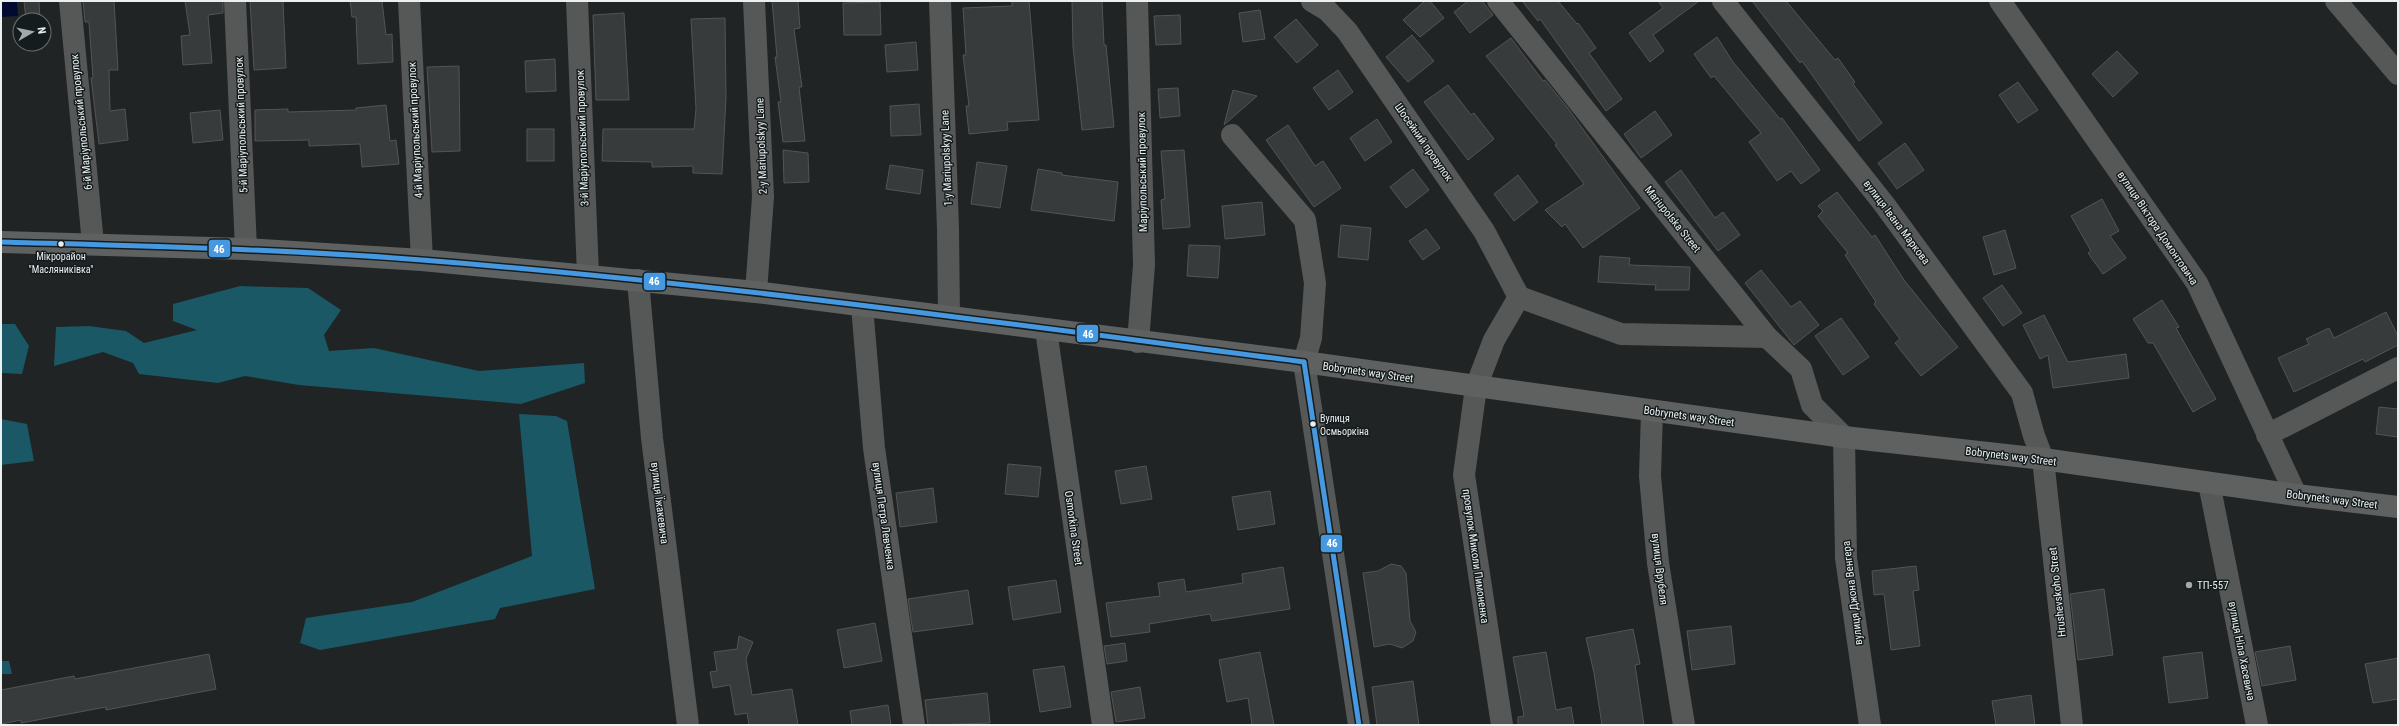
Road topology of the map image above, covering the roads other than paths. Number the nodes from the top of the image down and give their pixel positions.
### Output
1 (70, 1) edge
2 (235, 1) edge
3 (409, 1) edge
4 (577, 1) edge
5 (754, 1) edge
6 (940, 1) edge
7 (1137, 1) edge
8 (1312, 1) edge
9 (1498, 1) edge
10 (1722, 1) edge
11 (2000, 1) edge
12 (2336, 1) edge
13 (2398, 74) edge
14 (1232, 135) dead end
15 (1, 242) edge
16 (93, 244) junction
17 (246, 248) junction
18 (422, 260) junction
19 (588, 275) junction
20 (638, 280) junction
21 (756, 292) junction
22 (1519, 297) junction
23 (862, 306) junction
24 (949, 316) junction
25 (1046, 330) junction
26 (1767, 337) junction
27 (1138, 342) junction
28 (1304, 362) junction
29 (2398, 368) edge
30 (1476, 387) junction
31 (1652, 411) junction
32 (2266, 435) junction
33 (1844, 437) junction
34 (2043, 460) junction
35 (2209, 483) junction
36 (2296, 495) junction
37 (2398, 507) edge
38 (688, 725) edge
39 (914, 725) edge
40 (1103, 725) edge
41 (1359, 725) edge
42 (1502, 725) edge
43 (1684, 725) edge
44 (1870, 725) edge
45 (2072, 725) edge
46 (2257, 725) edge

1 - 16 street, 6-й Маріупольський провулок
2 - 17 street, 5-й Маріупольський провулок
3 - 18 street, 4-й Маріупольський провулок
4 - 19 street, 3-й Маріупольський провулок
5 - 21 street, 2-y Mariupolskyy Lane
6 - 24 street, 1-y Mariupolskyy Lane
7 - 27 street, Маріупольський провулок
8 - 22 street, Шосейний провулок
9 - 26 street, Mariupolska Street
10 - 34 street, вулиця Івана Маркова
11 - 32 street, вулиця Віктора Домонтовича
12 - 13 street
14 - 28 street
15 - 16 main road, Bobrynets way Street
16 - 17 main road, Bobrynets way Street
17 - 18 main road, Bobrynets way Street
18 - 19 main road, Bobrynets way Street
19 - 20 main road, Bobrynets way Street
20 - 21 main road, Bobrynets way Street
20 - 38 street, вулиця Їжакевича
21 - 23 main road, Bobrynets way Street
22 - 26 street
22 - 30 street, провулок Миколи Пимоненка
23 - 24 main road, Bobrynets way Street
23 - 39 street, вулиця Петра Левченка
24 - 25 main road, Bobrynets way Street
25 - 27 main road, Bobrynets way Street
25 - 40 street, Osmorkina Street
26 - 33 street, Mariupolska Street
27 - 28 main road, Bobrynets way Street
28 - 30 main road, Bobrynets way Street
28 - 41 street
29 - 32 street
30 - 31 main road, Bobrynets way Street
30 - 42 street, провулок Миколи Пимоненка
31 - 33 main road, Bobrynets way Street
31 - 43 street, вулиця Врубеля
32 - 36 street, вулиця Віктора Домонтовича
33 - 34 main road, Bobrynets way Street
33 - 44 street, вулиця Джона Венгера
34 - 35 main road, Bobrynets way Street
34 - 45 street, Hrushevskoho Street
35 - 36 main road, Bobrynets way Street
35 - 46 street, вулиця Ніла Хасевича
36 - 37 main road, Bobrynets way Street

